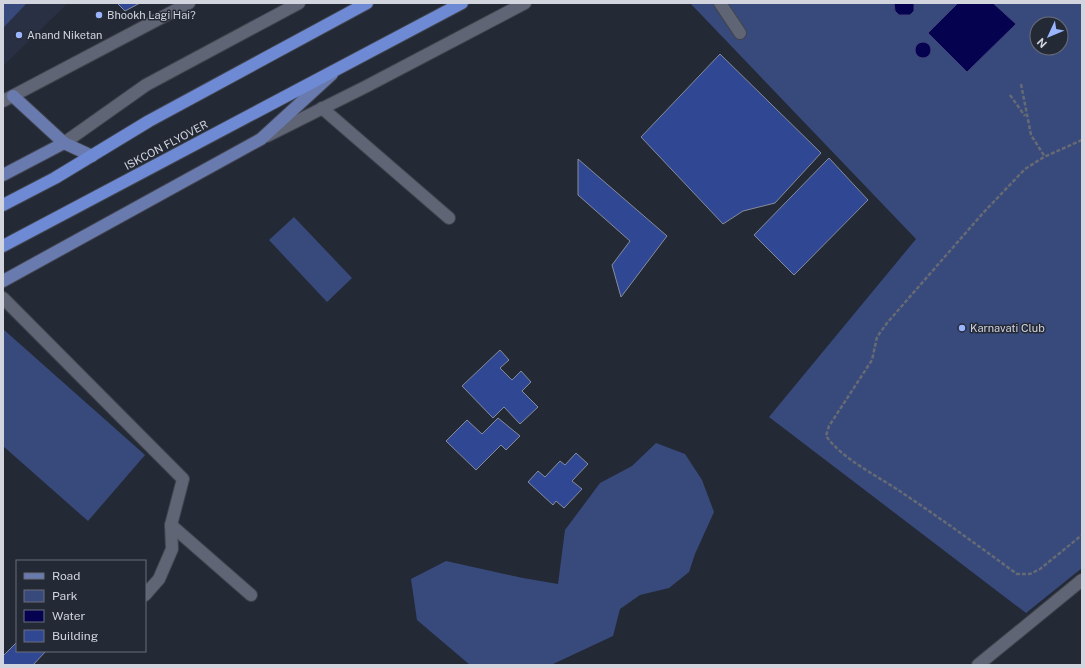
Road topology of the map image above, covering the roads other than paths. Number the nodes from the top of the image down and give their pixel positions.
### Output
1 (188, 3) edge
2 (299, 3) edge
3 (367, 3) edge
4 (462, 3) edge
5 (525, 3) edge
6 (720, 3) edge
7 (740, 33) dead end
8 (341, 66) junction
9 (8, 99) edge
10 (322, 108) junction
11 (261, 139) junction
12 (64, 143) junction
13 (92, 156) junction
14 (3, 175) edge
15 (3, 205) edge
16 (449, 218) dead end
17 (3, 246) edge
18 (3, 281) edge
19 (3, 298) edge
20 (171, 525) junction
21 (1082, 580) edge
22 (146, 594) edge
23 (251, 595) dead end
24 (978, 665) edge

1 - 9 street
2 - 12 street
3 - 13 highway
4 - 8 highway, ISKCON FLYOVER
5 - 10 street
6 - 7 street
8 - 11 main road
8 - 17 highway, ISKCON FLYOVER
9 - 12 main road
10 - 11 street
10 - 16 street
11 - 18 main road
12 - 13 main road
12 - 14 main road
13 - 15 highway
19 - 20 street
20 - 22 street
20 - 23 street
21 - 24 street

